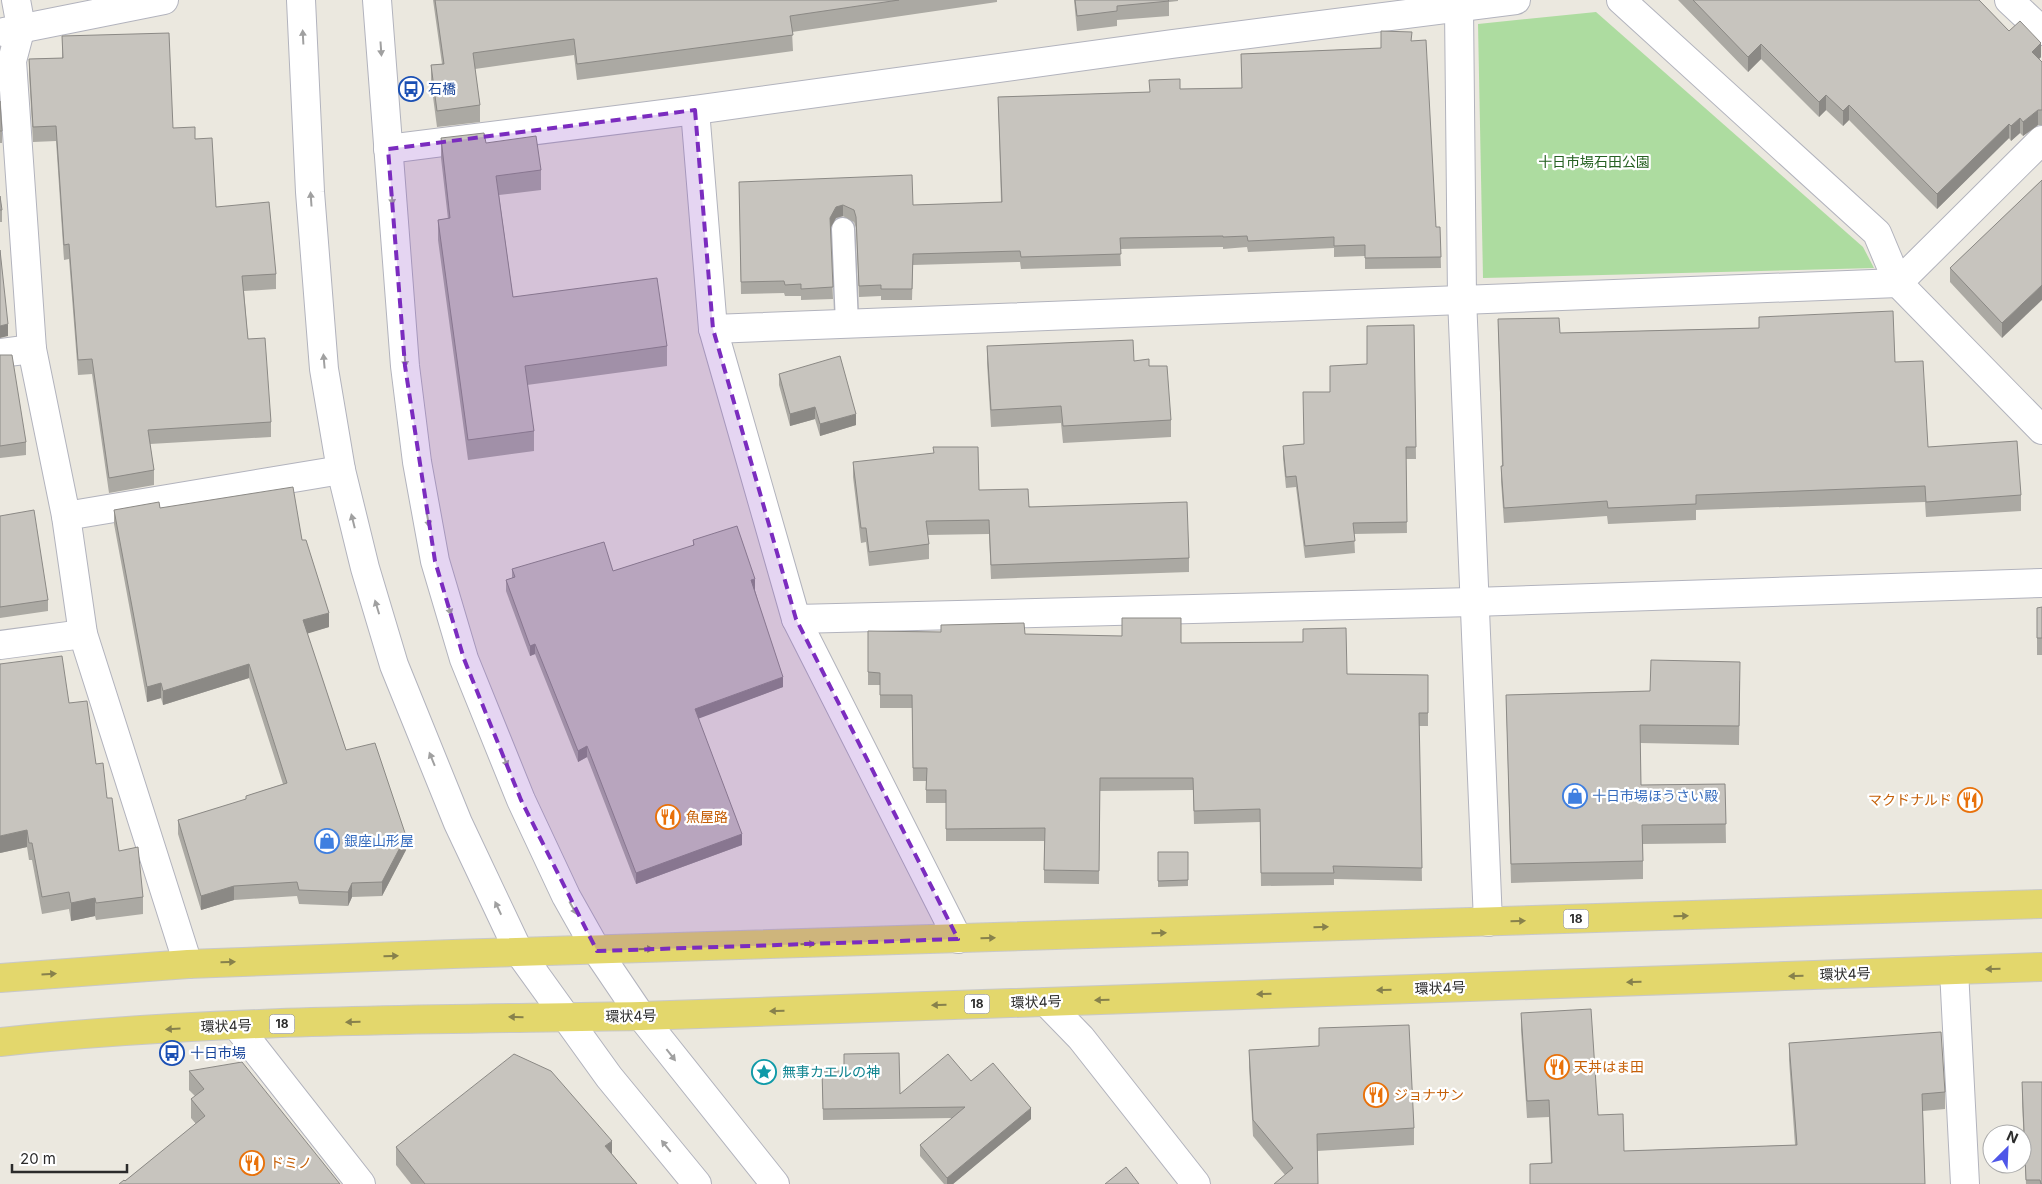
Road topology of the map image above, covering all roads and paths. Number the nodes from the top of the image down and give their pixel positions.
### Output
1 (16, 0) edge
2 (164, 0) edge
3 (301, 0) edge
4 (377, 0) edge
5 (1516, 0) edge
6 (1621, 0) edge
7 (2009, 0) edge
8 (1459, 8) junction
9 (11, 30) edge
10 (2042, 31) edge
11 (694, 110) junction
12 (2042, 140) edge
13 (388, 149) junction
14 (843, 229) dead end
15 (1898, 283) junction
16 (1462, 298) junction
17 (847, 324) junction
18 (713, 329) junction
19 (32, 349) junction
20 (0, 353) edge
21 (2042, 430) edge
22 (340, 470) junction
23 (66, 516) junction
24 (2042, 583) edge
25 (1473, 602) junction
26 (796, 620) junction
27 (84, 634) junction
28 (0, 645) edge
29 (2042, 904) edge
30 (1488, 922) junction
31 (958, 939) junction
32 (597, 951) junction
33 (519, 952) junction
34 (188, 964) junction
35 (2042, 967) edge
36 (1954, 970) junction
37 (0, 978) edge
38 (1046, 1002) junction
39 (641, 1016) junction
40 (564, 1018) junction
41 (237, 1026) junction
42 (0, 1042) edge
43 (361, 1184) edge
44 (696, 1184) edge
45 (775, 1184) edge
46 (1196, 1184) edge
47 (1965, 1184) edge

1 - 9 street
2 - 9 street
22 -> 3 street
4 -> 13 street
5 - 8 street
6 - 15 street
7 - 10 street
8 - 11 street
8 - 16 street
9 - 19 street
11 - 13 street
11 - 18 street
12 - 15 street
13 -> 32 street
14 - 17 lane
15 - 16 street
15 - 21 street
16 - 17 street
16 - 25 street
17 - 18 street
18 - 26 street
19 - 20 street
19 - 23 street
22 - 23 street
33 -> 22 street
23 - 27 street
24 - 25 street
25 - 26 street
25 - 30 street
26 - 31 street
27 - 28 street
27 - 34 street
30 -> 29 main road, 18
31 -> 30 main road, 18
32 -> 31 main road, 18
32 - 33 main road, 18
32 - 39 street
34 -> 33 main road, 18
33 - 40 street
37 -> 34 main road, 18
35 -> 36 main road, 環状4号 / 18
36 -> 38 main road, 環状4号 / 18
36 - 47 street
38 -> 39 main road, 環状4号 / 18
38 - 46 street
39 - 40 main road, 環状4号 / 18
39 -> 45 street
40 -> 41 main road, 環状4号 / 18
44 -> 40 street
41 -> 42 main road, 環状4号 / 18
41 - 43 street

